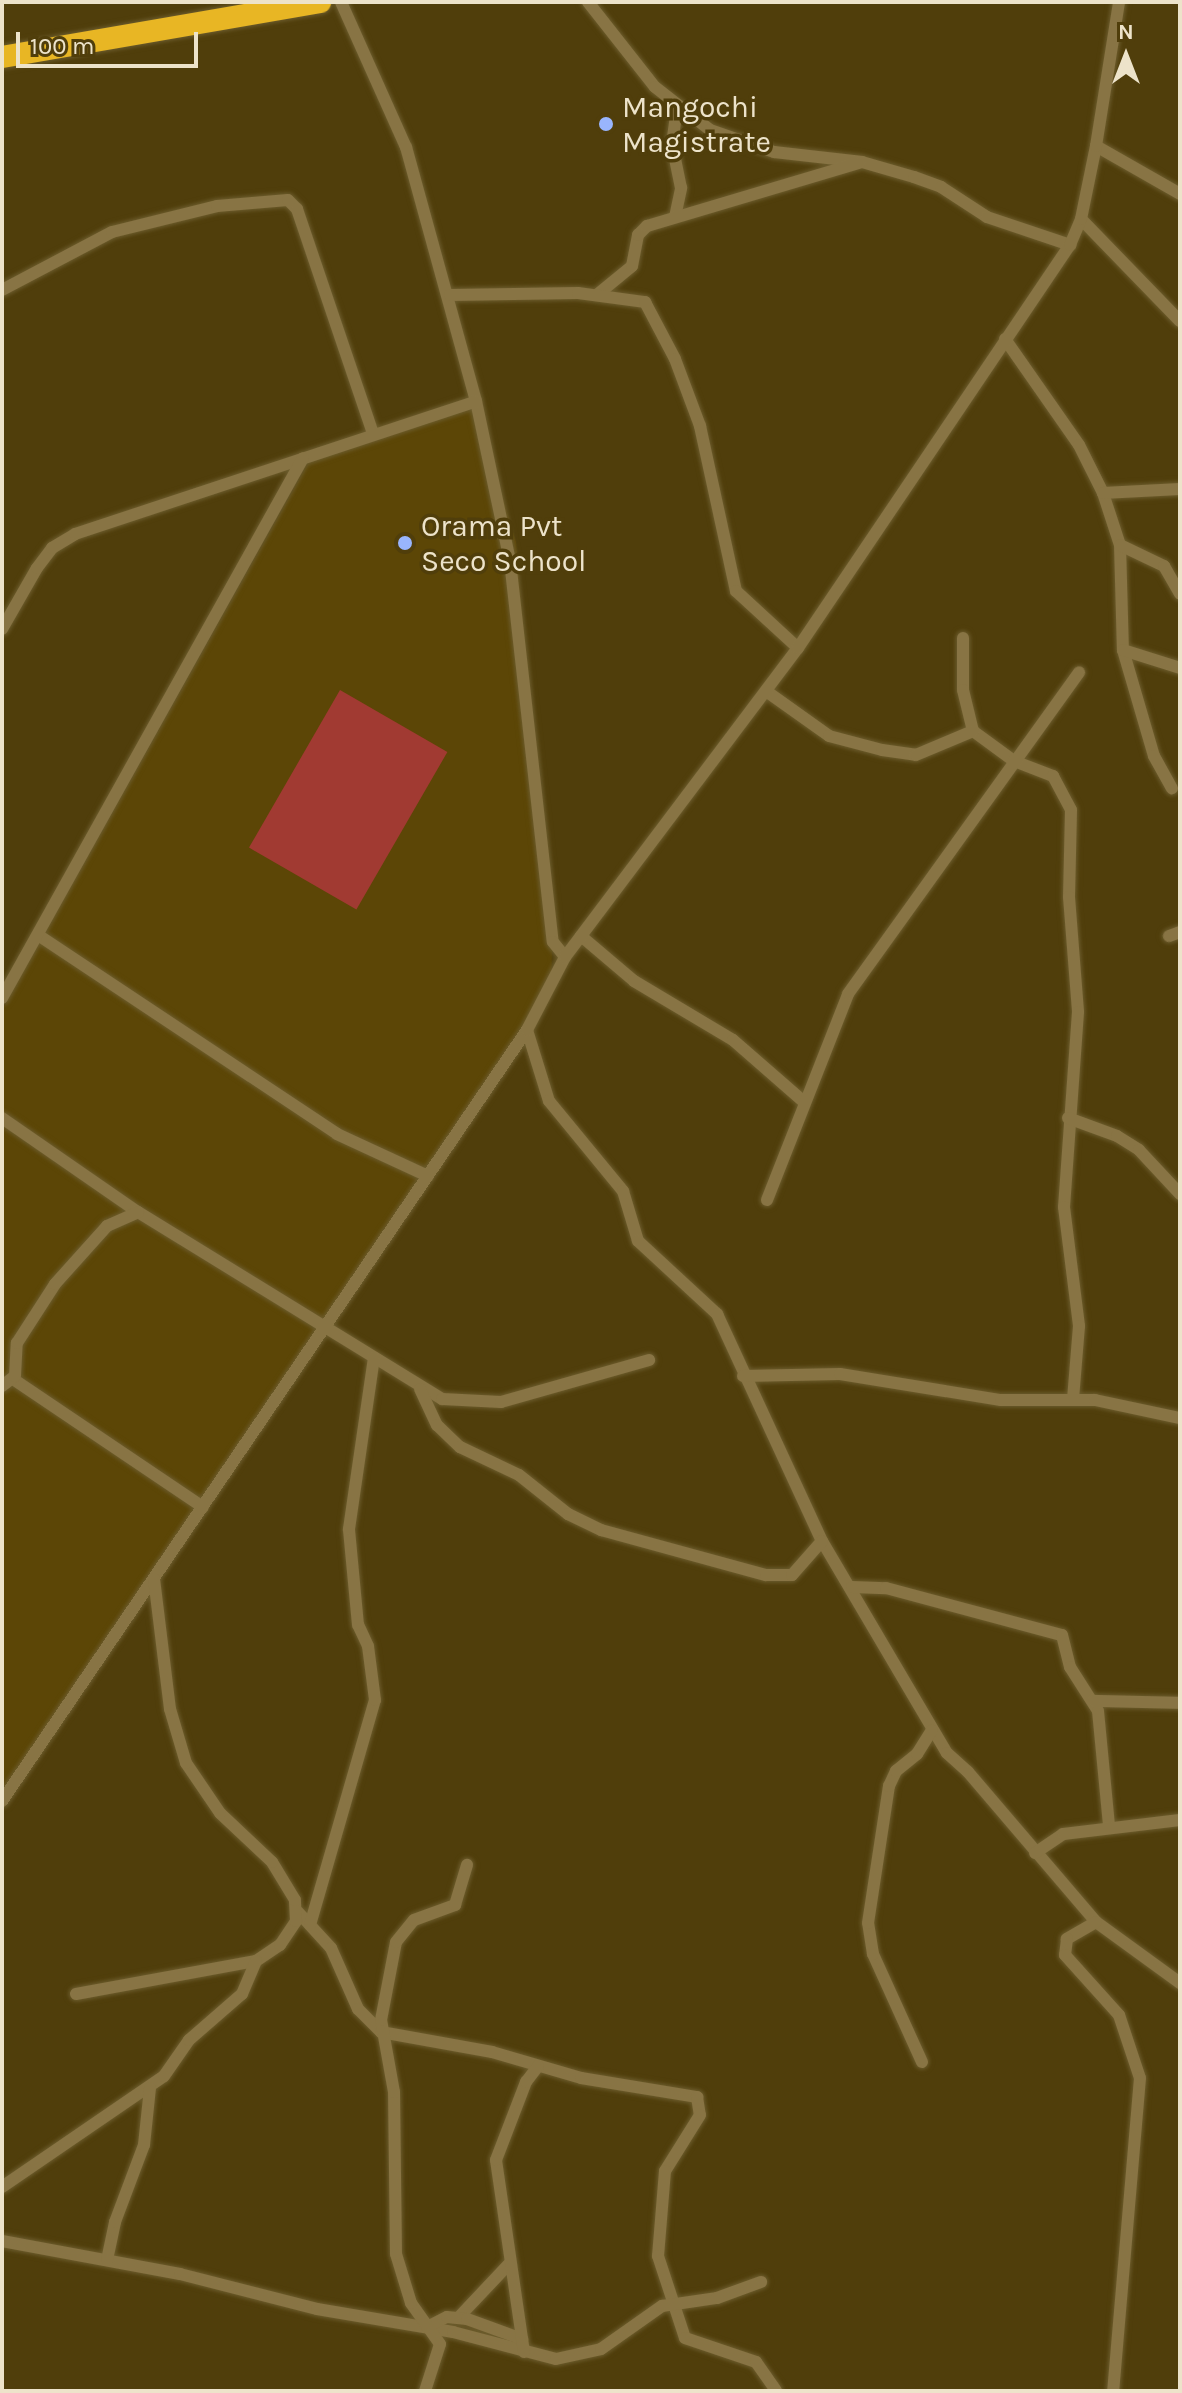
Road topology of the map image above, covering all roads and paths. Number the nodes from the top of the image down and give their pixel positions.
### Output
1 (320, 2) edge
2 (341, 2) edge
3 (588, 2) edge
4 (1119, 2) edge
5 (2, 57) edge
6 (677, 108) junction
7 (1096, 146) junction
8 (862, 162) junction
9 (1180, 194) edge
10 (675, 217) junction
11 (1081, 219) junction
12 (1070, 245) junction
13 (2, 290) edge
14 (598, 294) junction
15 (450, 295) junction
16 (1180, 321) edge
17 (1005, 339) junction
18 (476, 401) junction
19 (373, 434) junction
20 (303, 458) junction
21 (1180, 489) edge
22 (1103, 493) junction
23 (1120, 545) junction
24 (1180, 594) edge
25 (2, 629) edge
26 (963, 638) dead end
27 (798, 648) junction
28 (1123, 650) junction
29 (1180, 668) edge
30 (1079, 672) dead end
31 (766, 691) junction
32 (973, 731) junction
33 (1014, 761) junction
34 (1172, 788) dead end
35 (38, 935) junction
36 (581, 936) junction
37 (565, 957) junction
38 (2, 998) edge
39 (527, 1030) junction
40 (803, 1101) junction
41 (2, 1118) edge
42 (1068, 1118) junction
43 (428, 1176) junction
44 (1180, 1194) edge
45 (767, 1200) dead end
46 (138, 1212) junction
47 (327, 1325) junction
48 (374, 1358) junction
49 (649, 1360) dead end
50 (743, 1376) junction
51 (8, 1382) edge
52 (420, 1389) junction
53 (1073, 1399) junction
54 (1180, 1418) edge
55 (203, 1507) junction
56 (822, 1541) junction
57 (154, 1579) junction
58 (852, 1587) junction
59 (1094, 1701) junction
60 (1180, 1703) edge
61 (932, 1730) junction
62 (2, 1801) edge
63 (1180, 1820) edge
64 (1109, 1825) junction
65 (1035, 1853) junction
66 (467, 1865) dead end
67 (298, 1912) junction
68 (1096, 1922) junction
69 (310, 1925) junction
70 (256, 1961) junction
71 (1180, 1983) edge
72 (76, 1994) dead end
73 (381, 2032) junction
74 (922, 2062) dead end
75 (538, 2066) junction
76 (150, 2088) junction
77 (2, 2187) edge
78 (2, 2241) edge
79 (107, 2260) junction
80 (509, 2264) junction
81 (761, 2282) dead end
82 (676, 2304) junction
83 (458, 2318) junction
84 (427, 2327) junction
85 (523, 2346) junction
86 (425, 2391) edge
87 (776, 2391) edge
88 (1113, 2391) edge

1 - 5 highway
2 - 15 street
3 - 6 street
4 - 7 street
6 - 8 street
6 - 10 street
7 - 9 street
7 - 11 street
8 - 10 street
8 - 12 street
10 - 14 street
11 - 12 street
11 - 16 street
12 - 17 street
13 - 19 street
14 - 15 street
14 - 27 street
15 - 18 street
17 - 22 street
17 - 27 street
18 - 19 street
18 - 37 street
19 - 20 street
20 - 25 street
20 - 35 street
21 - 22 street
22 - 23 street
23 - 24 street
23 - 28 street
26 - 32 street
27 - 31 street
28 - 29 street
28 - 34 street
30 - 33 street
31 - 32 street
31 - 36 street
32 - 33 street
33 - 40 street
33 - 42 street
35 - 38 street
35 - 43 street
36 - 37 street
36 - 40 street
37 - 39 street
39 - 43 street
39 - 50 street
40 - 45 street
41 - 46 street
42 - 44 street
42 - 53 street
43 - 47 street
46 - 47 street
46 - 51 street
47 - 48 street
47 - 55 street
48 - 52 street
48 - 69 street
49 - 52 street
50 - 53 street
50 - 56 street
51 - 55 street
52 - 56 street
53 - 54 street
55 - 57 street
56 - 58 street
57 - 62 street
57 - 67 street
58 - 59 street
58 - 61 street
59 - 60 street
59 - 64 street
61 - 65 street
61 - 74 street
63 - 64 street
64 - 65 street
65 - 68 street
66 - 73 street
67 - 69 street
67 - 70 street
68 - 71 street
68 - 88 street
69 - 73 street
70 - 72 street
70 - 76 street
73 - 75 street
73 - 84 street
75 - 80 street
75 - 82 street
76 - 77 street
76 - 79 street
78 - 79 street
79 - 84 street
80 - 83 street
80 - 85 street
81 - 82 street
82 - 85 street
82 - 87 street
83 - 84 street
83 - 85 street
84 - 85 street
84 - 86 street

